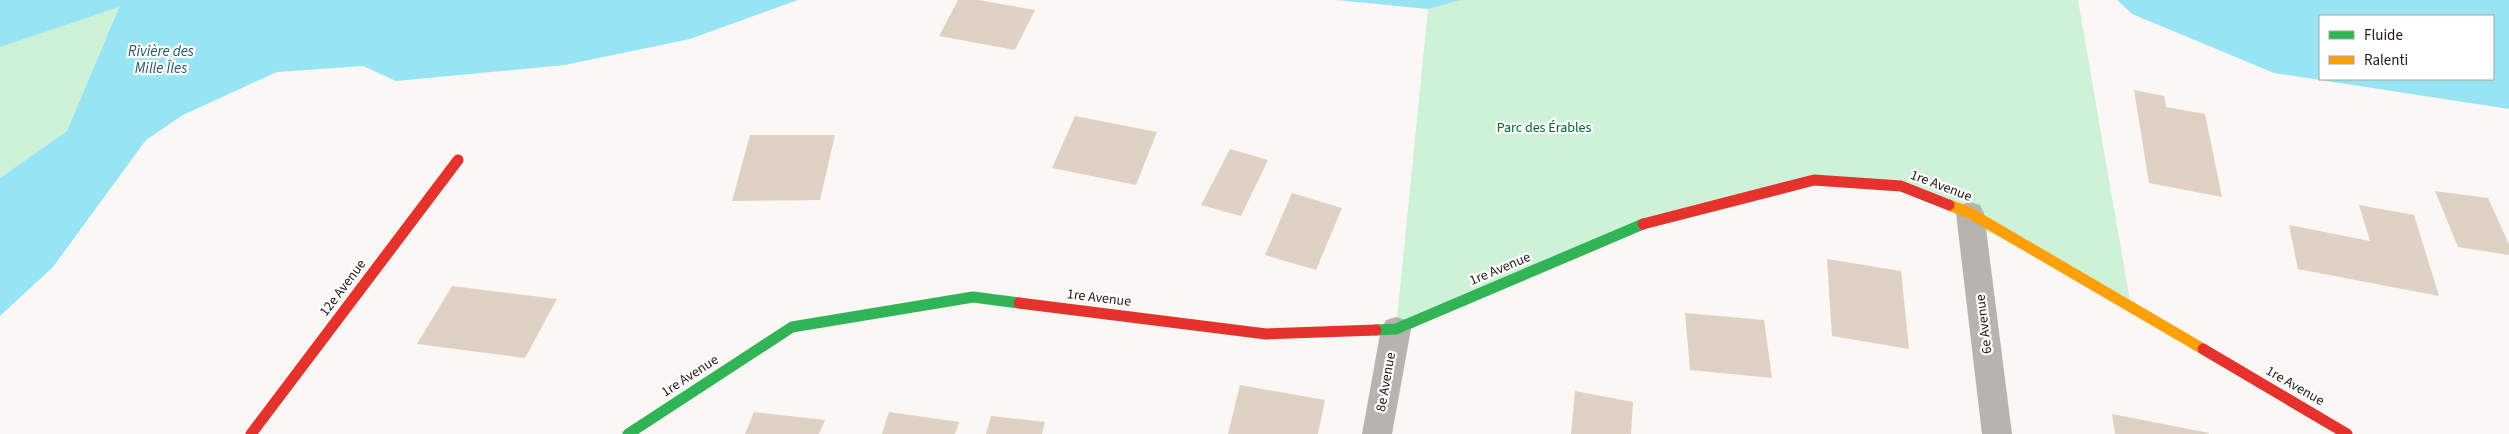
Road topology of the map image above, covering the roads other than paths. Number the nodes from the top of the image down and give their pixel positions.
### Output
1 (458, 160) dead end
2 (1970, 213) junction
3 (1396, 329) junction
4 (251, 434) edge
5 (628, 434) edge
6 (1377, 434) edge
7 (1998, 434) edge
8 (2347, 434) edge

1 - 4 street, 12e Avenue
2 - 3 street, 1re Avenue
2 - 7 street, 6e Avenue
2 - 8 street, 1re Avenue
3 - 5 street, 1re Avenue
3 - 6 street, 8e Avenue

